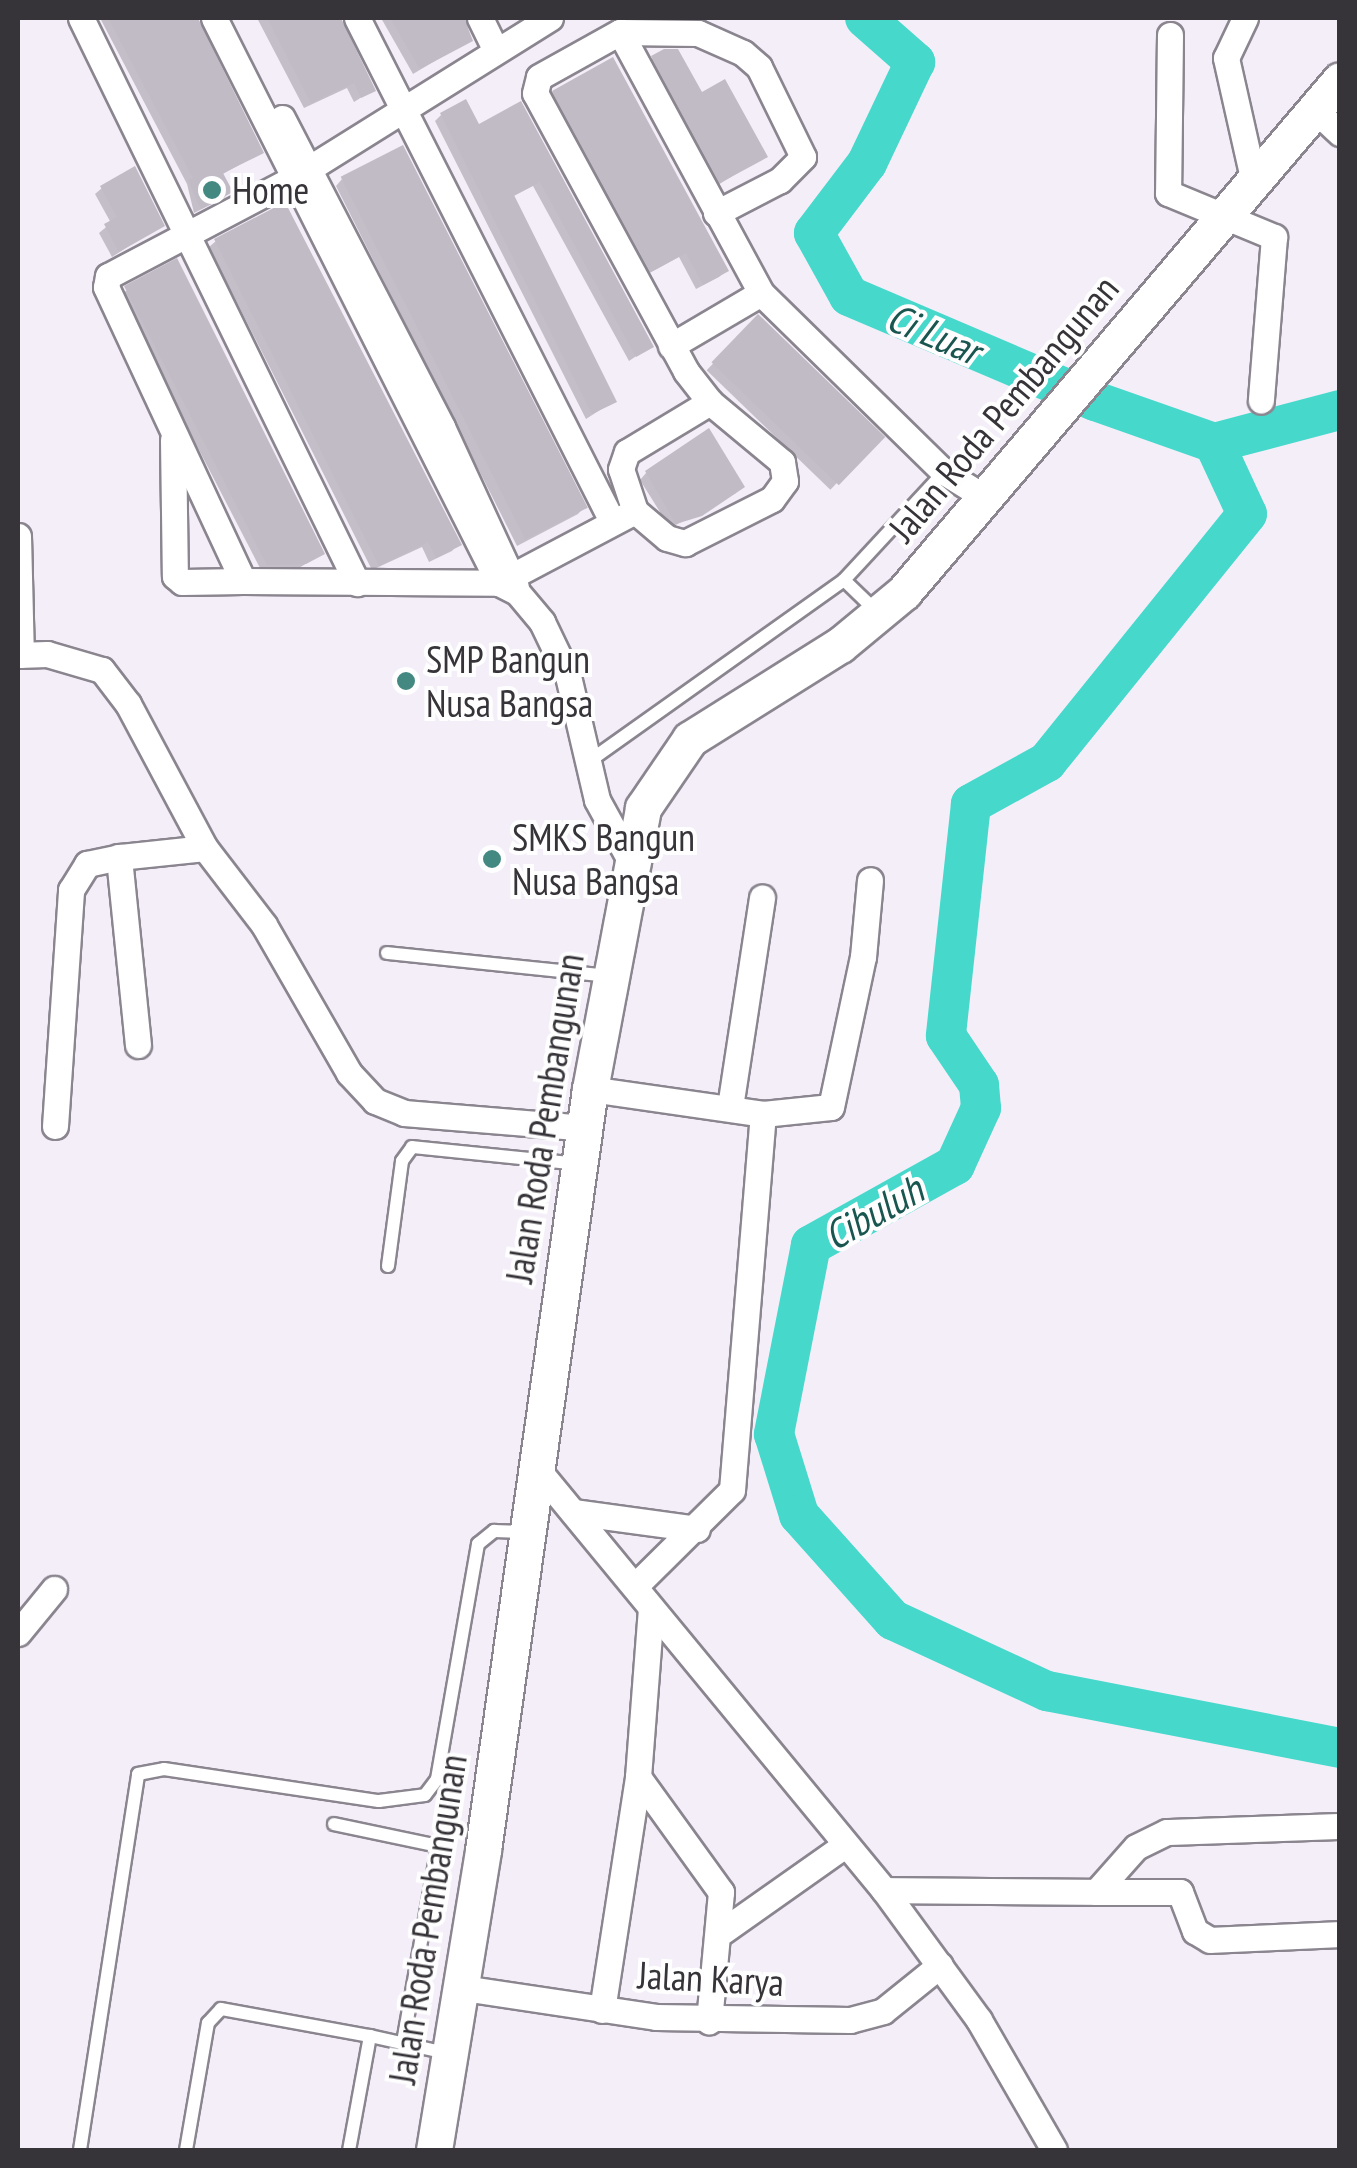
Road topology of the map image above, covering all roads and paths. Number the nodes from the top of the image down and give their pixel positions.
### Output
1 (81, 18) edge
2 (214, 18) edge
3 (231, 18) edge
4 (357, 18) edge
5 (480, 18) edge
6 (550, 18) edge
7 (1245, 18) edge
8 (620, 32) junction
9 (1170, 35) dead end
10 (496, 49) junction
11 (1340, 80) edge
12 (403, 108) junction
13 (1327, 122) edge
14 (302, 173) junction
15 (1254, 182) junction
16 (716, 214) junction
17 (1225, 214) junction
18 (188, 233) junction
19 (761, 293) junction
20 (671, 346) junction
21 (1261, 400) dead end
22 (710, 402) junction
23 (172, 430) junction
24 (944, 472) junction
25 (981, 495) junction
26 (623, 516) junction
27 (18, 536) edge
28 (844, 580) junction
29 (243, 581) junction
30 (357, 583) junction
31 (510, 583) junction
32 (878, 614) junction
33 (19, 655) edge
34 (586, 763) junction
35 (206, 848) junction
36 (119, 857) junction
37 (630, 860) junction
38 (870, 880) dead end
39 (762, 898) dead end
40 (387, 953) dead end
41 (610, 976) junction
42 (138, 1045) dead end
43 (590, 1089) junction
44 (730, 1107) junction
45 (763, 1114) junction
46 (55, 1126) dead end
47 (585, 1128) junction
48 (580, 1164) junction
49 (388, 1266) dead end
50 (533, 1464) junction
51 (573, 1512) junction
52 (697, 1529) junction
53 (523, 1532) junction
54 (635, 1586) junction
55 (54, 1589) dead end
56 (651, 1609) junction
57 (18, 1633) edge
58 (638, 1777) junction
59 (334, 1824) dead end
60 (1340, 1826) edge
61 (845, 1845) junction
62 (884, 1890) junction
63 (1096, 1892) junction
64 (723, 1930) junction
65 (1340, 1934) edge
66 (940, 1965) junction
67 (463, 1988) junction
68 (602, 2010) junction
69 (708, 2021) junction
70 (370, 2036) junction
71 (403, 2043) junction
72 (451, 2054) junction
73 (80, 2150) edge
74 (186, 2150) edge
75 (349, 2150) edge
76 (434, 2150) edge
77 (1054, 2150) edge

1 - 18 street
2 - 14 street
3 - 14 street
4 - 12 street
5 - 10 street
6 - 10 street
7 - 15 street
8 - 16 street
8 - 16 street
8 - 20 street
9 - 17 street
10 - 12 street
11 - 13 street, Jalan Roda Pembangunan
12 - 14 street
12 - 26 street
13 - 15 street, Jalan Roda Pembangunan
14 - 18 street
14 - 31 street
15 - 17 street, Jalan Roda Pembangunan
16 - 19 street
17 - 21 street
17 - 25 street, Jalan Roda Pembangunan
18 - 23 street
18 - 30 street
19 - 20 street
19 - 24 street
20 - 22 street
22 - 26 street
22 - 26 street
23 - 29 street
23 - 29 street
24 - 25 street
24 - 28 lane
25 - 32 street, Jalan Roda Pembangunan
26 - 31 street
27 - 33 street
28 - 32 lane
28 - 34 lane
29 - 30 street
30 - 31 street
31 - 34 street
32 - 37 street, Jalan Roda Pembangunan
33 - 35 street
34 - 37 street
35 - 36 street
35 - 47 street
36 - 42 street
36 - 46 street
37 - 41 street, Jalan Roda Pembangunan
38 - 45 street
39 - 44 street
40 - 41 lane
41 - 43 street, Jalan Roda Pembangunan
43 - 44 street
43 - 47 street, Jalan Roda Pembangunan
44 - 45 street
45 - 52 street
47 - 48 street, Jalan Roda Pembangunan
48 - 49 lane
48 - 50 street, Jalan Roda Pembangunan
50 - 51 street
50 - 53 street, Jalan Roda Pembangunan
51 - 52 street
51 - 54 street
52 - 54 street
53 - 67 street, Jalan Roda Pembangunan
53 - 73 lane
54 - 56 street
55 - 57 street
56 - 58 street
56 - 61 street
58 - 64 street
58 - 68 street
59 - 71 lane
60 - 63 street
61 - 62 street
61 - 64 street
62 - 63 street
62 - 66 street
63 - 65 street
64 - 69 street
66 - 69 street, Jalan Karya
66 - 77 street
67 - 68 street, Jalan Karya
67 - 72 street, Jalan Roda Pembangunan
68 - 69 street, Jalan Karya
70 - 71 lane
70 - 74 lane
70 - 75 lane
71 - 72 lane
72 - 76 street, Jalan Roda Pembangunan

